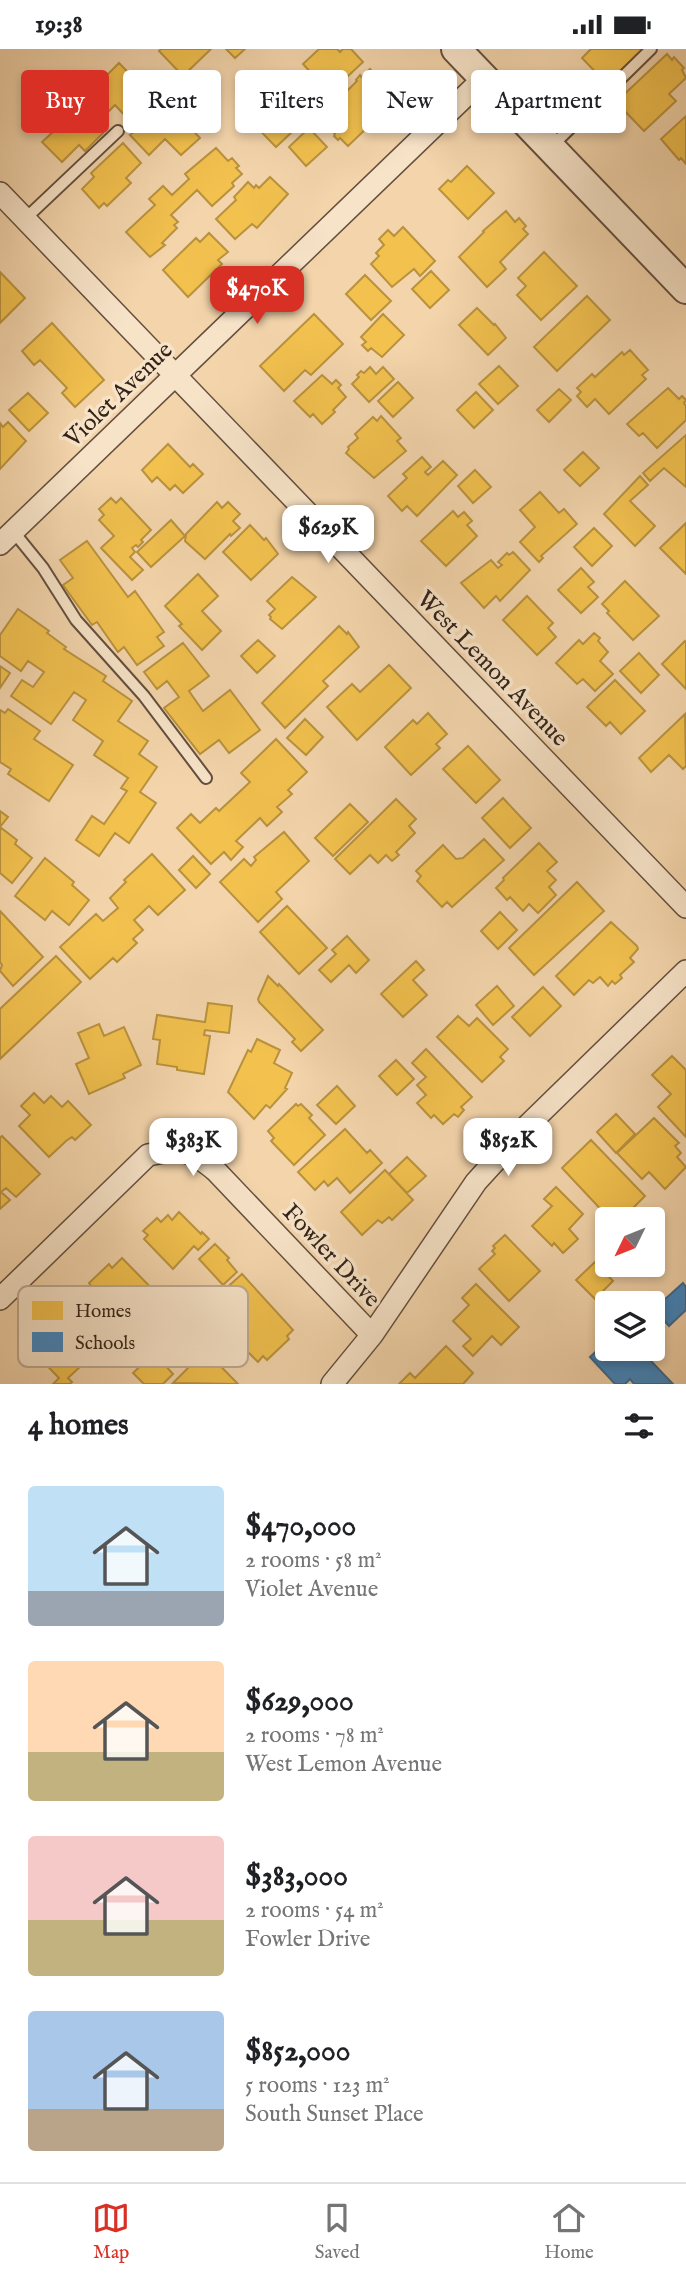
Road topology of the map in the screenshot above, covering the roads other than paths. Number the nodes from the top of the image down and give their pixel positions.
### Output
1 (456, 49) edge
2 (651, 49) edge
3 (476, 70) edge
4 (471, 90) edge
5 (118, 131) dead end
6 (537, 133) edge
7 (551, 148) junction
8 (0, 193) edge
9 (25, 219) junction
10 (686, 289) edge
11 (175, 375) junction
12 (7, 537) edge
13 (206, 778) dead end
14 (686, 907) edge
15 (686, 971) edge
16 (0, 1299) edge
17 (372, 1335) junction
18 (332, 1384) edge

1 - 3 street
2 - 7 lane
4 - 11 street, Violet Avenue
5 - 9 lane
6 - 7 street
7 - 10 street
8 - 9 street, West Lemon Avenue
9 - 11 street, West Lemon Avenue
11 - 12 street, Violet Avenue
11 - 14 street, West Lemon Avenue
12 - 13 lane
15 - 17 street
16 - 17 street, Fowler Drive
17 - 18 street

